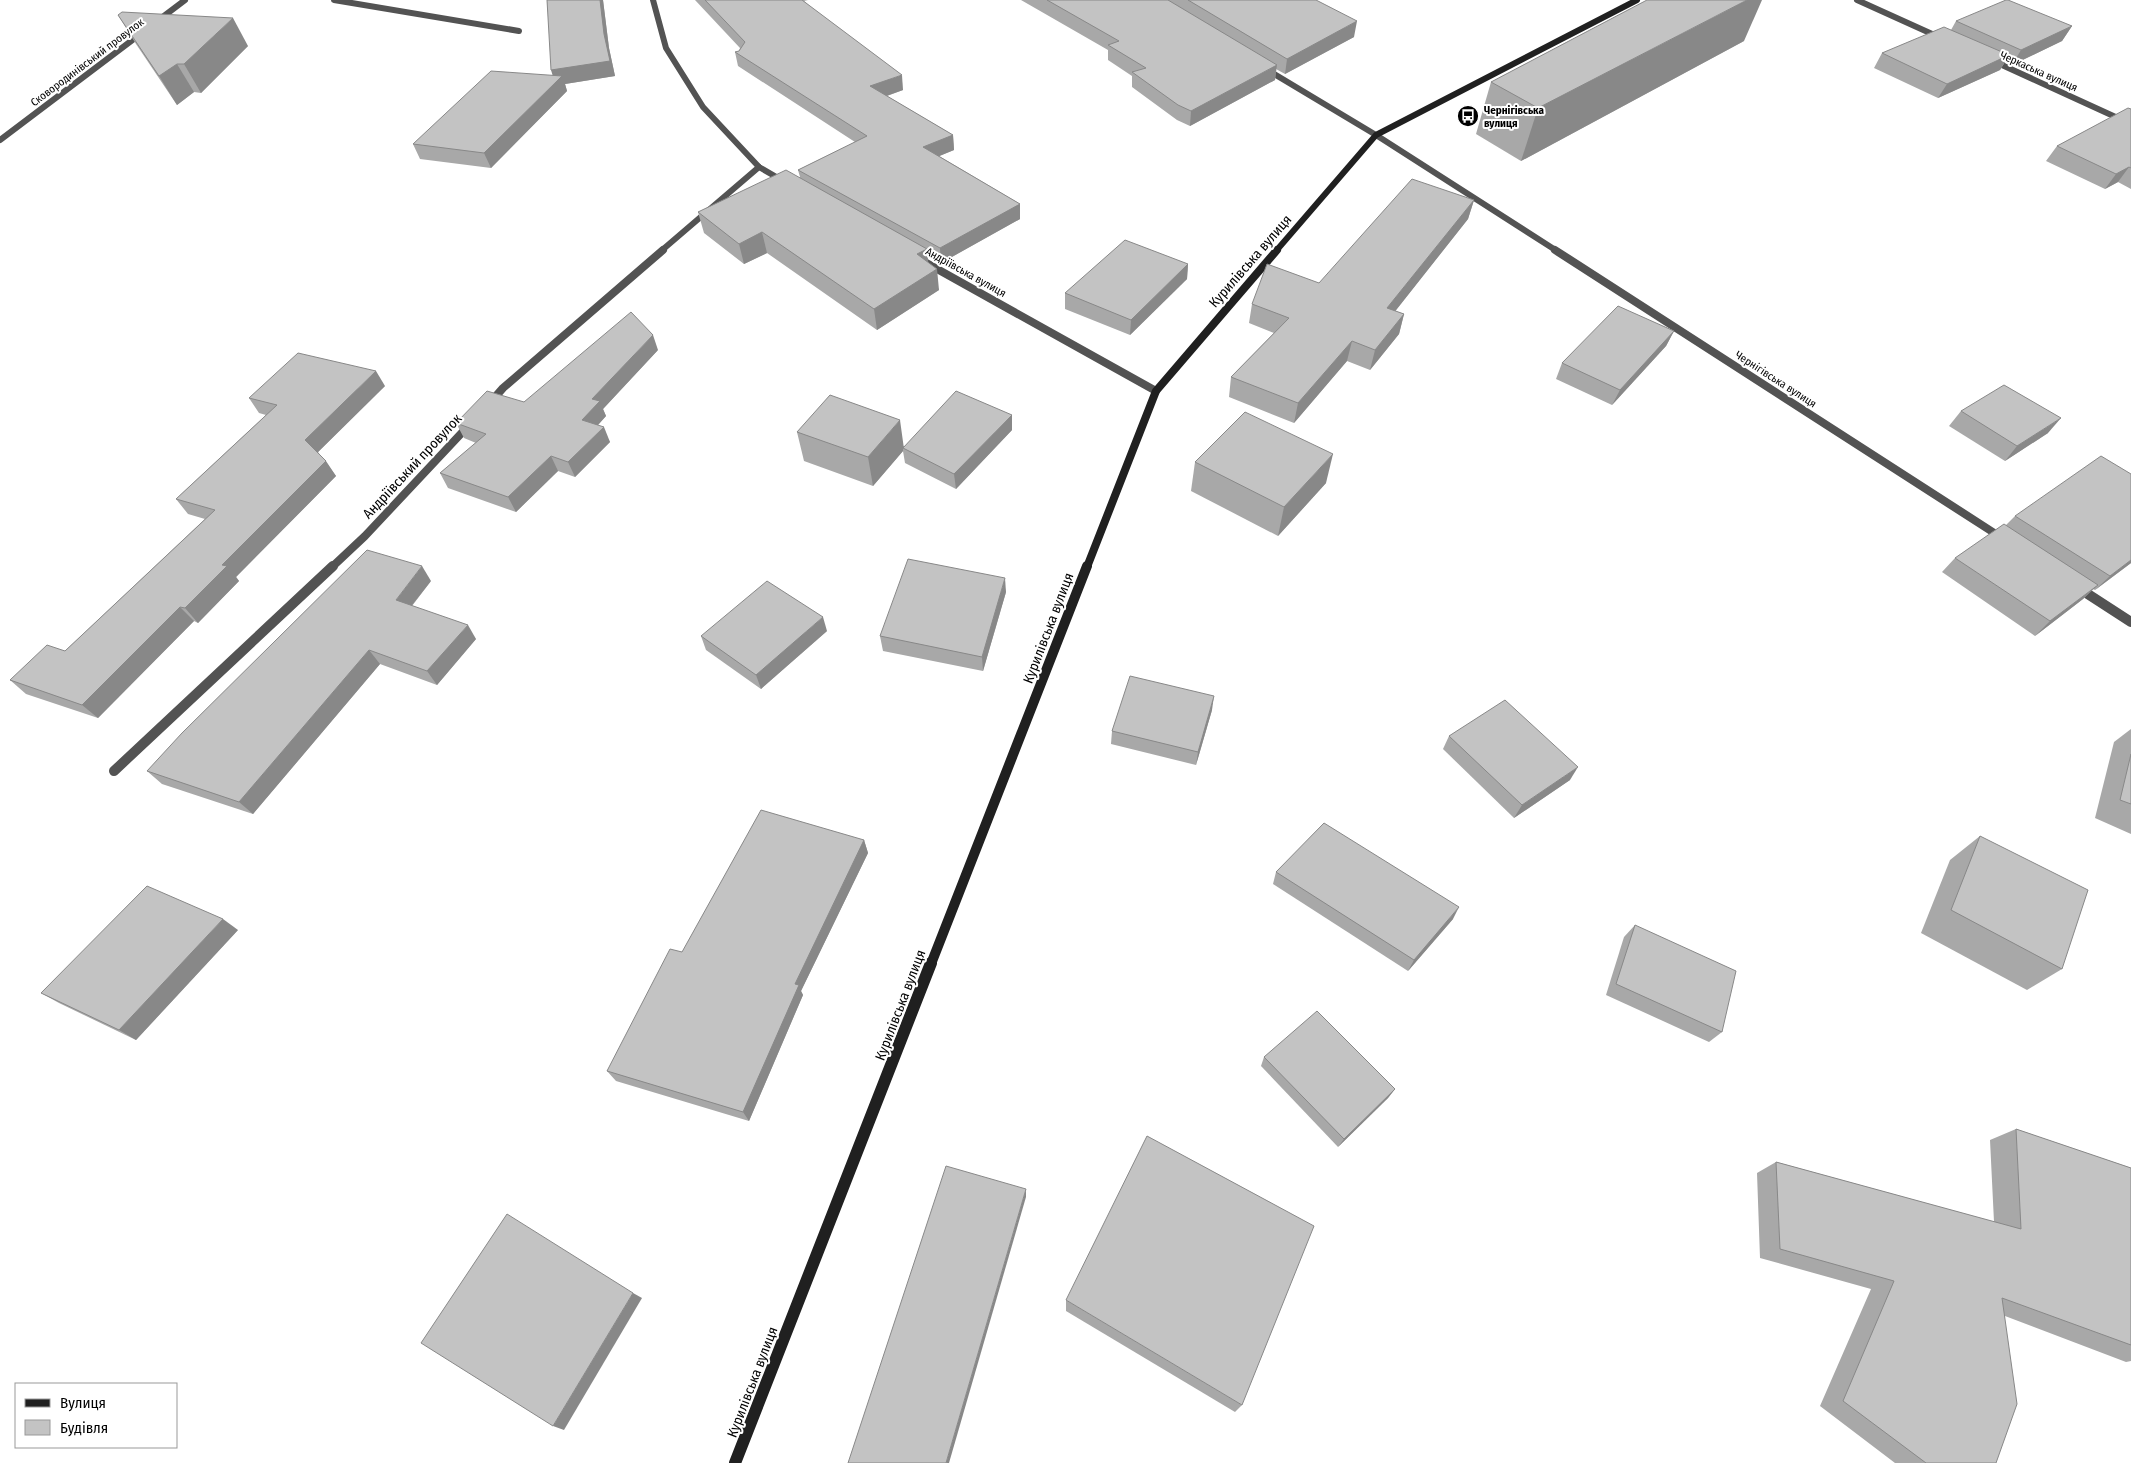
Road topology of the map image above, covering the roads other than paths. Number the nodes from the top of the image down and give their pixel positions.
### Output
1 (185, 0) edge
2 (334, 0) edge
3 (653, 0) edge
4 (1637, 0) edge
5 (1857, 0) edge
6 (519, 31) dead end
7 (1946, 40) edge
8 (1981, 56) edge
9 (1260, 65) edge
10 (2131, 124) edge
11 (1376, 135) junction
12 (0, 140) edge
13 (759, 167) junction
14 (793, 187) edge
15 (912, 254) edge
16 (1156, 391) junction
17 (484, 410) edge
18 (477, 417) edge
19 (2005, 540) edge
20 (2072, 584) edge
21 (2131, 622) edge
22 (114, 771) dead end
23 (735, 1463) edge

1 - 12 street, Сковородинівський провулок
2 - 6 street
3 - 13 street
4 - 11 main road, Курилівська вулиця
5 - 7 street
8 - 10 street, Черкаська вулиця
9 - 11 street, Чернігівська вулиця
11 - 16 main road, Курилівська вулиця
11 - 19 street, Чернігівська вулиця
13 - 14 street
13 - 17 street
15 - 16 street, Андріївська вулиця
16 - 23 main road, Курилівська вулиця
18 - 22 street, Андріївський провулок
20 - 21 street

